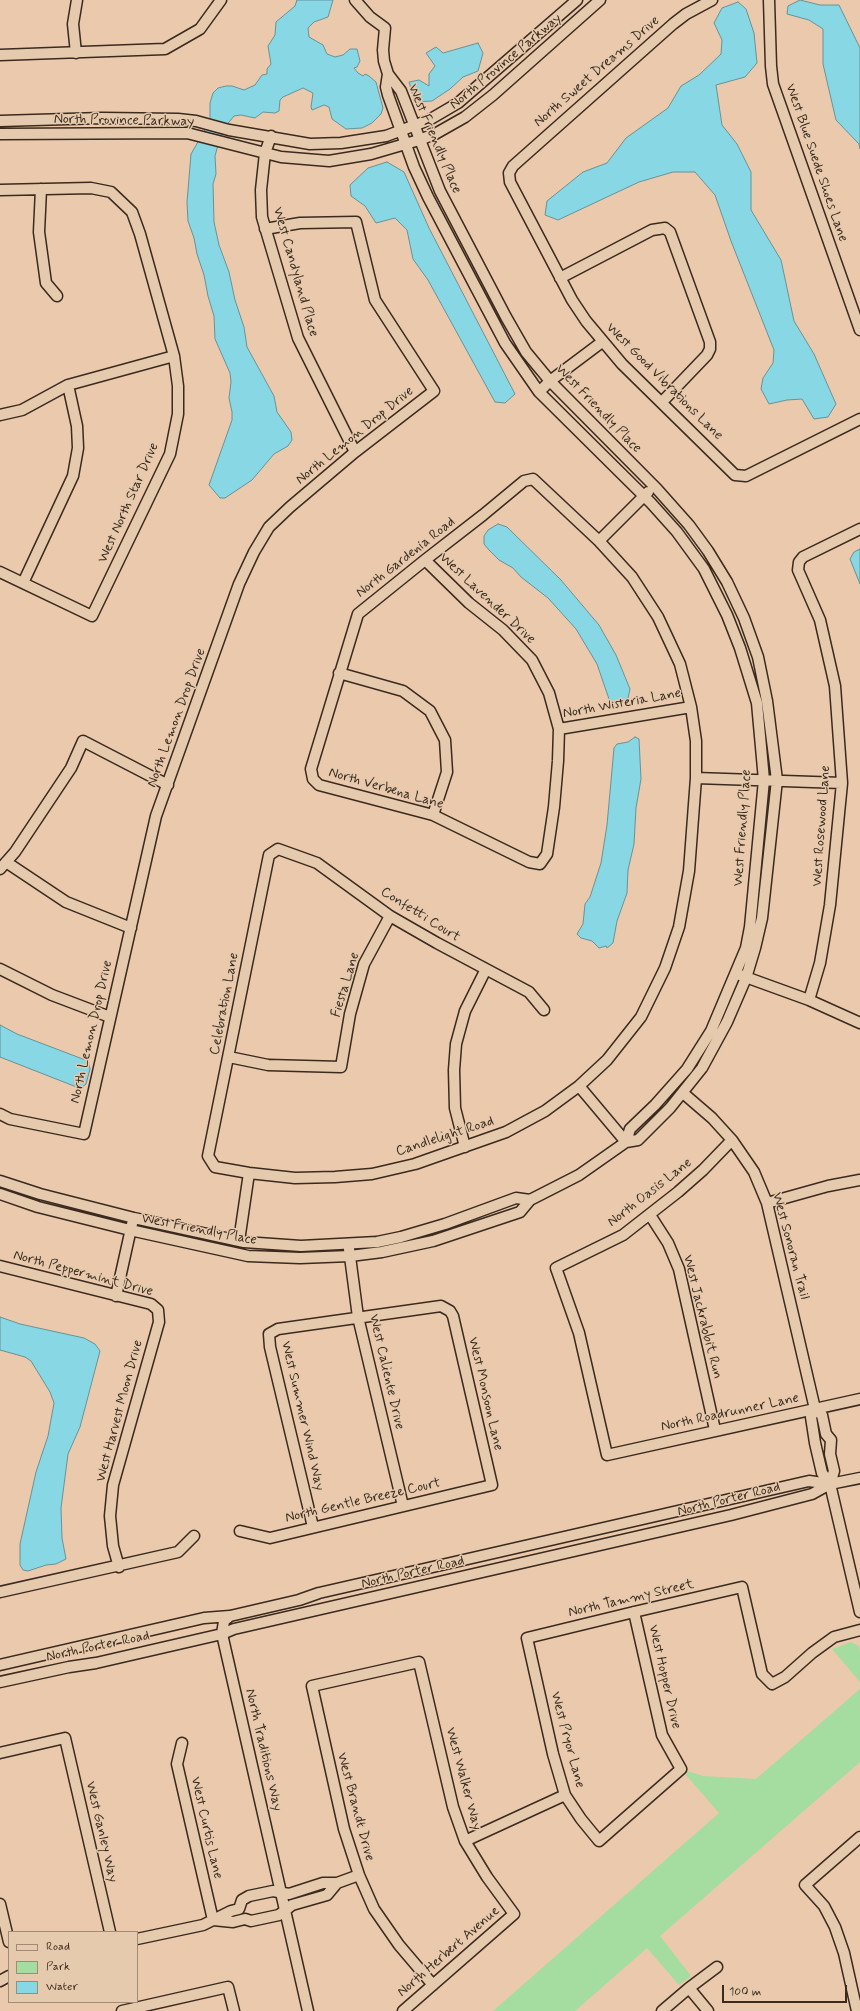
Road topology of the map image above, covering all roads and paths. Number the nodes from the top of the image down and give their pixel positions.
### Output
1 (77, 0) edge
2 (221, 0) edge
3 (355, 0) edge
4 (577, 0) edge
5 (600, 0) edge
6 (712, 0) edge
7 (770, 0) edge
8 (76, 53) junction
9 (0, 55) edge
10 (388, 74) junction
11 (0, 121) edge
12 (414, 127) junction
13 (401, 131) junction
14 (0, 134) edge
15 (271, 136) junction
16 (419, 140) junction
17 (406, 145) junction
18 (264, 153) junction
19 (508, 174) joint
20 (41, 189) junction
21 (0, 190) edge
22 (266, 229) junction
23 (560, 278) junction
24 (57, 296) dead end
25 (860, 330) edge
26 (602, 342) junction
27 (174, 356) junction
28 (550, 381) junction
29 (68, 385) junction
30 (539, 392) junction
31 (662, 402) junction
32 (0, 414) edge
33 (860, 419) edge
34 (354, 452) junction
35 (533, 479) joint
36 (654, 487) junction
37 (644, 496) junction
38 (860, 529) edge
39 (599, 541) junction
40 (424, 560) junction
41 (0, 572) edge
42 (23, 583) junction
43 (339, 673) junction
44 (691, 707) junction
45 (559, 729) junction
46 (696, 778) junction
47 (312, 779) joint
48 (764, 780) junction
49 (777, 780) junction
50 (842, 783) junction
51 (168, 785) junction
52 (433, 815) junction
53 (278, 849) joint
54 (540, 864) joint
55 (3, 865) edge
56 (390, 916) junction
57 (131, 928) junction
58 (0, 969) edge
59 (486, 969) junction
60 (736, 974) junction
61 (746, 978) junction
62 (809, 1000) junction
63 (544, 1010) dead end
64 (110, 1017) junction
65 (860, 1023) edge
66 (229, 1058) junction
67 (579, 1086) junction
68 (683, 1093) junction
69 (1, 1118) edge
70 (732, 1140) junction
71 (626, 1142) junction
72 (466, 1148) junction
73 (215, 1167) joint
74 (249, 1173) junction
75 (860, 1180) edge
76 (0, 1181) edge
77 (0, 1194) edge
78 (530, 1200) junction
79 (767, 1203) junction
80 (650, 1215) junction
81 (134, 1218) junction
82 (130, 1230) junction
83 (239, 1241) junction
84 (349, 1244) junction
85 (350, 1256) junction
86 (0, 1266) edge
87 (116, 1296) junction
88 (158, 1310) joint
89 (358, 1317) junction
90 (860, 1399) edge
91 (815, 1409) junction
92 (715, 1430) junction
93 (607, 1455) joint
94 (860, 1478) edge
95 (830, 1484) junction
96 (492, 1485) joint
97 (403, 1506) junction
98 (313, 1527) junction
99 (240, 1531) dead end
100 (194, 1536) dead end
101 (119, 1566) junction
102 (0, 1592) edge
103 (634, 1612) junction
104 (860, 1612) edge
105 (230, 1616) junction
106 (860, 1630) edge
107 (222, 1634) junction
108 (527, 1638) joint
109 (0, 1665) edge
110 (0, 1682) edge
111 (312, 1686) joint
112 (182, 1742) dead end
113 (0, 1753) edge
114 (565, 1795) junction
115 (860, 1837) edge
116 (465, 1841) junction
117 (598, 1841) joint
118 (359, 1875) junction
119 (337, 1883) junction
120 (282, 1892) junction
121 (0, 1904) edge
122 (285, 1910) junction
123 (514, 1914) joint
124 (213, 1920) junction
125 (110, 1931) edge
126 (8, 1938) edge
127 (138, 1939) edge
128 (717, 1967) dead end
129 (433, 1985) junction
130 (689, 1988) junction
131 (127, 2011) edge
132 (234, 2011) edge
133 (308, 2011) edge
134 (403, 2011) edge
135 (662, 2011) edge
136 (708, 2011) edge
137 (857, 2011) edge

1 - 8 street
2 - 8 street
3 - 10 street
4 - 12 street, North Province Parkway
5 - 16 street, North Province Parkway
6 - 19 street, North Sweet Dreams Drive
7 - 25 street, West Blue Suede Shoes Lane
8 - 9 street
10 - 12 street, West Friendly Place
10 - 13 street, West Friendly Place
11 - 15 street, North Province Parkway
12 - 13 street, North Province Parkway
12 - 16 street, West Friendly Place
13 - 15 street, North Province Parkway
13 - 17 street, West Friendly Place
14 - 18 street, North Province Parkway
15 - 18 street, West Candyland Place
16 - 17 street, North Province Parkway
16 - 28 street, West Friendly Place
17 - 18 street, North Province Parkway
17 - 30 street, West Friendly Place
18 - 22 street, West Candyland Place
19 - 23 street, West Good Vibrations Lane
20 - 21 street
20 - 24 street
20 - 27 street, West North Star Drive
22 - 34 street, West Candyland Place
22 - 34 street, North Lemon Drop Drive
23 - 26 street, West Good Vibrations Lane
23 - 31 street
26 - 28 street
26 - 31 street, West Good Vibrations Lane
27 - 29 street
27 - 42 street, West North Star Drive
28 - 30 street
28 - 36 street, West Friendly Place
29 - 32 street
29 - 42 street
30 - 37 street, West Friendly Place
31 - 33 street, West Good Vibrations Lane
34 - 51 street, North Lemon Drop Drive
35 - 39 street, Candlelight Road
35 - 40 street, North Gardenia Road
36 - 37 street
36 - 49 street, West Friendly Place
37 - 39 street
37 - 48 street, West Friendly Place
38 - 50 street, West Rosewood Lane
39 - 44 street, Candlelight Road
40 - 43 street, North Gardenia Road
40 - 45 street, West Lavender Drive
41 - 42 street
43 - 47 street, North Gardenia Road
43 - 52 street
44 - 45 street, North Wisteria Lane
44 - 46 street, Candlelight Road
45 - 54 street, West Lavender Drive
46 - 48 street
46 - 67 street, Candlelight Road
47 - 52 street, North Verbena Lane
48 - 49 street
48 - 60 street, West Friendly Place
49 - 50 street
49 - 61 street, West Friendly Place
50 - 62 street, West Rosewood Lane
51 - 55 street
51 - 57 street, North Lemon Drop Drive
52 - 54 street, North Verbena Lane
53 - 56 street, Confetti Court
53 - 66 street, Celebration Lane
55 - 57 street
56 - 59 street, Confetti Court
56 - 66 street, Fiesta Lane
57 - 64 street, North Lemon Drop Drive
58 - 64 street
59 - 63 street, Confetti Court
59 - 72 street
60 - 61 street
60 - 71 street, West Friendly Place
61 - 62 street
61 - 68 street, West Friendly Place
62 - 65 street
64 - 69 street, North Lemon Drop Drive
66 - 73 street, Celebration Lane
67 - 71 street
67 - 72 street, Candlelight Road
68 - 70 street, West Sonoran Trail
68 - 71 street, West Friendly Place
70 - 79 street, West Sonoran Trail
70 - 80 street, North Oasis Lane
71 - 78 street, West Friendly Place
72 - 74 street, Candlelight Road
73 - 74 street, Candlelight Road
74 - 83 street
75 - 79 street
76 - 81 street, West Friendly Place
77 - 82 street, West Friendly Place
78 - 84 street, West Friendly Place
78 - 85 street, West Friendly Place
79 - 91 street, West Sonoran Trail
80 - 92 street, West Jackrabbit Run
80 - 93 street, North Oasis Lane
81 - 82 street
81 - 83 street, West Friendly Place
82 - 85 street, West Friendly Place
82 - 87 street
83 - 84 street, West Friendly Place
84 - 85 street, West Caliente Drive
85 - 89 street, West Caliente Drive
86 - 87 street, North Peppermint Drive
87 - 88 street, North Peppermint Drive
88 - 101 street, West Harvest Moon Drive
89 - 96 street, West Monsoon Lane
89 - 97 street, West Caliente Drive
89 - 98 street, West Summer Wind Way
90 - 91 street, North Roadrunner Lane
91 - 92 street, North Roadrunner Lane
91 - 95 street, West Sonoran Trail
91 - 95 street, West Sonoran Trail
92 - 93 street, North Roadrunner Lane
94 - 95 street, North Porter Road
95 - 104 street
95 - 105 street, North Porter Road
95 - 107 street, North Porter Road
96 - 97 street, North Gentle Breeze Court
97 - 98 street, North Gentle Breeze Court
98 - 99 street, North Gentle Breeze Court
100 - 101 street
101 - 102 street
103 - 106 street, North Tammy Street
103 - 108 street, North Tammy Street
103 - 117 street, West Hopper Drive
105 - 107 street
105 - 109 street, North Porter Road
107 - 110 street, North Porter Road
107 - 120 street, North Traditions Way
108 - 114 street, West Pryor Lane
111 - 116 street, West Walker Way
111 - 118 street, West Brandt Drive
112 - 124 street, West Curtis Lane
113 - 125 street, West Ganley Way
114 - 116 street
114 - 117 street, West Pryor Lane
115 - 137 street
116 - 123 street, West Walker Way
118 - 119 street
118 - 129 street, West Brandt Drive
119 - 120 street
119 - 122 street
120 - 122 street, North Traditions Way
120 - 124 street
121 - 126 street
122 - 124 street
122 - 133 street, North Traditions Way
123 - 129 street, North Herbert Avenue
124 - 127 street
128 - 130 street
129 - 134 street, North Herbert Avenue
130 - 135 street
130 - 136 street
131 - 132 street

